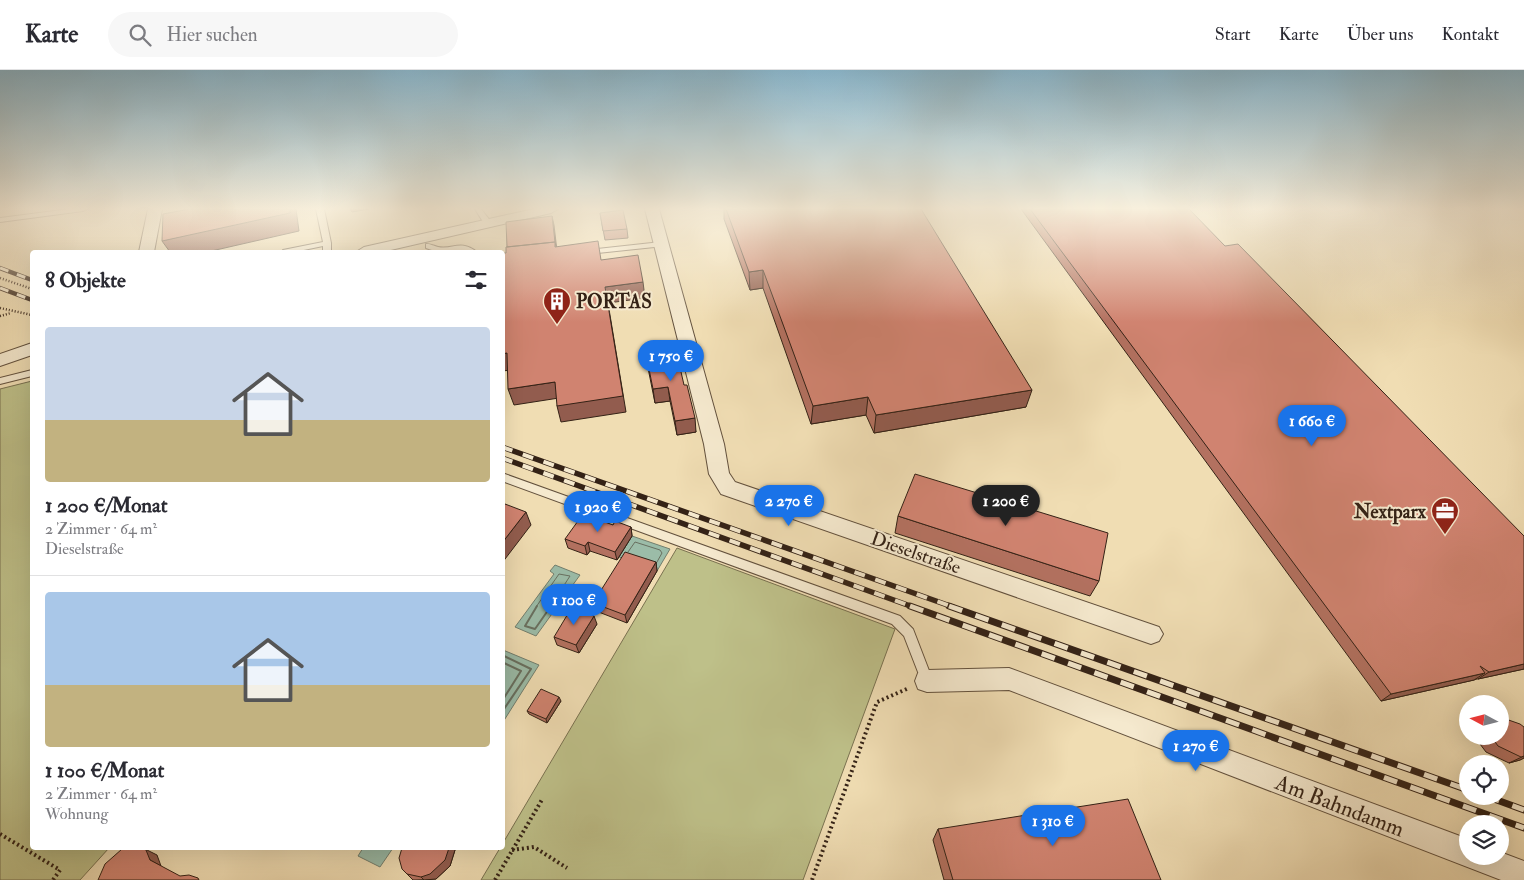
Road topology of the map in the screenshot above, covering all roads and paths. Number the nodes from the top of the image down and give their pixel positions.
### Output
1 (310, 247) edge
2 (409, 247) edge
3 (638, 247) edge
4 (663, 247) edge
5 (295, 250) edge
6 (381, 250) edge
7 (436, 250) edge
8 (468, 250) edge
9 (575, 254) edge
10 (0, 278) edge
11 (30, 288) edge
12 (0, 308) edge
13 (13, 312) junction
14 (30, 315) edge
15 (0, 316) edge
16 (30, 350) edge
17 (0, 360) edge
18 (30, 374) edge
19 (0, 381) edge
20 (505, 478) edge
21 (1151, 634) dead end
22 (927, 681) junction
23 (543, 798) dead end
24 (0, 834) edge
25 (512, 850) junction
26 (1459, 850) edge
27 (1498, 865) edge
28 (567, 868) dead end
29 (1524, 875) edge
30 (53, 880) edge
31 (494, 880) edge
32 (812, 880) edge

1 - 5 lane
2 - 6 street
3 - 9 lane
4 - 21 street, Dieselstraße
7 - 8 lane
10 - 11 path
12 - 13 path
13 - 14 path
13 - 15 path
16 - 17 street
18 - 19 lane
20 - 22 lane
22 - 26 street, Am Bahndamm
22 - 32 path
23 - 25 path
24 - 30 path
25 - 28 path
25 - 31 path
27 - 29 street

